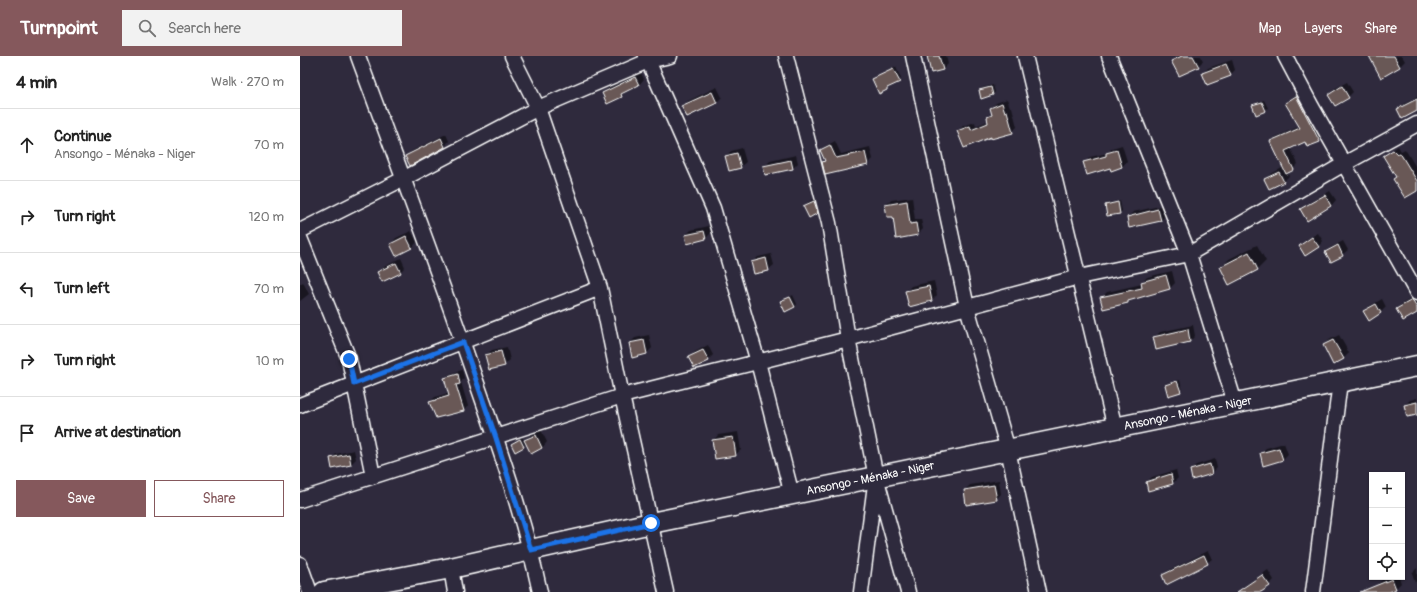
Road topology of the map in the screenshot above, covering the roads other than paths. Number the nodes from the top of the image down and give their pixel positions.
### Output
1 (358, 56) edge
2 (512, 56) edge
3 (670, 56) edge
4 (786, 56) edge
5 (913, 56) edge
6 (1026, 56) edge
7 (1109, 56) edge
8 (1285, 56) edge
9 (647, 59) edge
10 (538, 108) junction
11 (1417, 124) edge
12 (1344, 164) junction
13 (403, 179) junction
14 (300, 232) edge
15 (300, 238) edge
16 (1189, 254) junction
17 (1079, 277) junction
18 (600, 288) junction
19 (1417, 292) edge
20 (967, 308) junction
21 (848, 340) junction
22 (463, 342) junction
23 (758, 362) junction
24 (1417, 366) edge
25 (1340, 382) junction
26 (354, 384) junction
27 (622, 396) junction
28 (1235, 403) junction
29 (300, 405) edge
30 (1115, 428) junction
31 (496, 438) junction
32 (1008, 450) junction
33 (373, 476) junction
34 (876, 477) junction
35 (792, 494) junction
36 (300, 500) edge
37 (651, 523) junction
38 (531, 550) junction
39 (300, 564) edge
40 (451, 568) junction
41 (310, 592) edge
42 (324, 592) edge
43 (455, 592) edge
44 (540, 592) edge
45 (666, 592) edge
46 (861, 592) edge
47 (908, 592) edge
48 (1039, 592) edge
49 (1313, 592) edge

1 - 13 street
2 - 10 street
3 - 9 street
4 - 21 street
5 - 20 street
6 - 17 street
7 - 16 street
8 - 12 street
9 - 10 street
9 - 23 street
10 - 13 street
10 - 18 street
11 - 12 street
12 - 16 street
12 - 19 street
13 - 14 street
13 - 22 street
15 - 26 street
16 - 17 street
16 - 28 street
17 - 20 street
17 - 30 street
18 - 22 street
18 - 27 street
20 - 21 street
20 - 32 street
21 - 23 street
21 - 34 street
22 - 26 street
22 - 31 street
23 - 27 street
23 - 35 street
24 - 25 main road, Ansongo - Ménaka - Niger
25 - 28 main road, Ansongo - Ménaka - Niger
25 - 49 street
26 - 29 street
26 - 33 street
27 - 31 street
27 - 37 street
28 - 30 main road, Ansongo - Ménaka - Niger
30 - 32 main road, Ansongo - Ménaka - Niger
31 - 33 street
31 - 38 street
32 - 34 main road, Ansongo - Ménaka - Niger
32 - 48 street
33 - 36 street
34 - 35 main road, Ansongo - Ménaka - Niger
34 - 46 street
34 - 47 street
35 - 37 main road, Ansongo - Ménaka - Niger
37 - 38 main road, Ansongo - Ménaka - Niger
37 - 45 street
38 - 40 main road, Ansongo - Ménaka - Niger
38 - 44 street
39 - 41 street
40 - 42 main road, Ansongo - Ménaka - Niger
40 - 43 street

